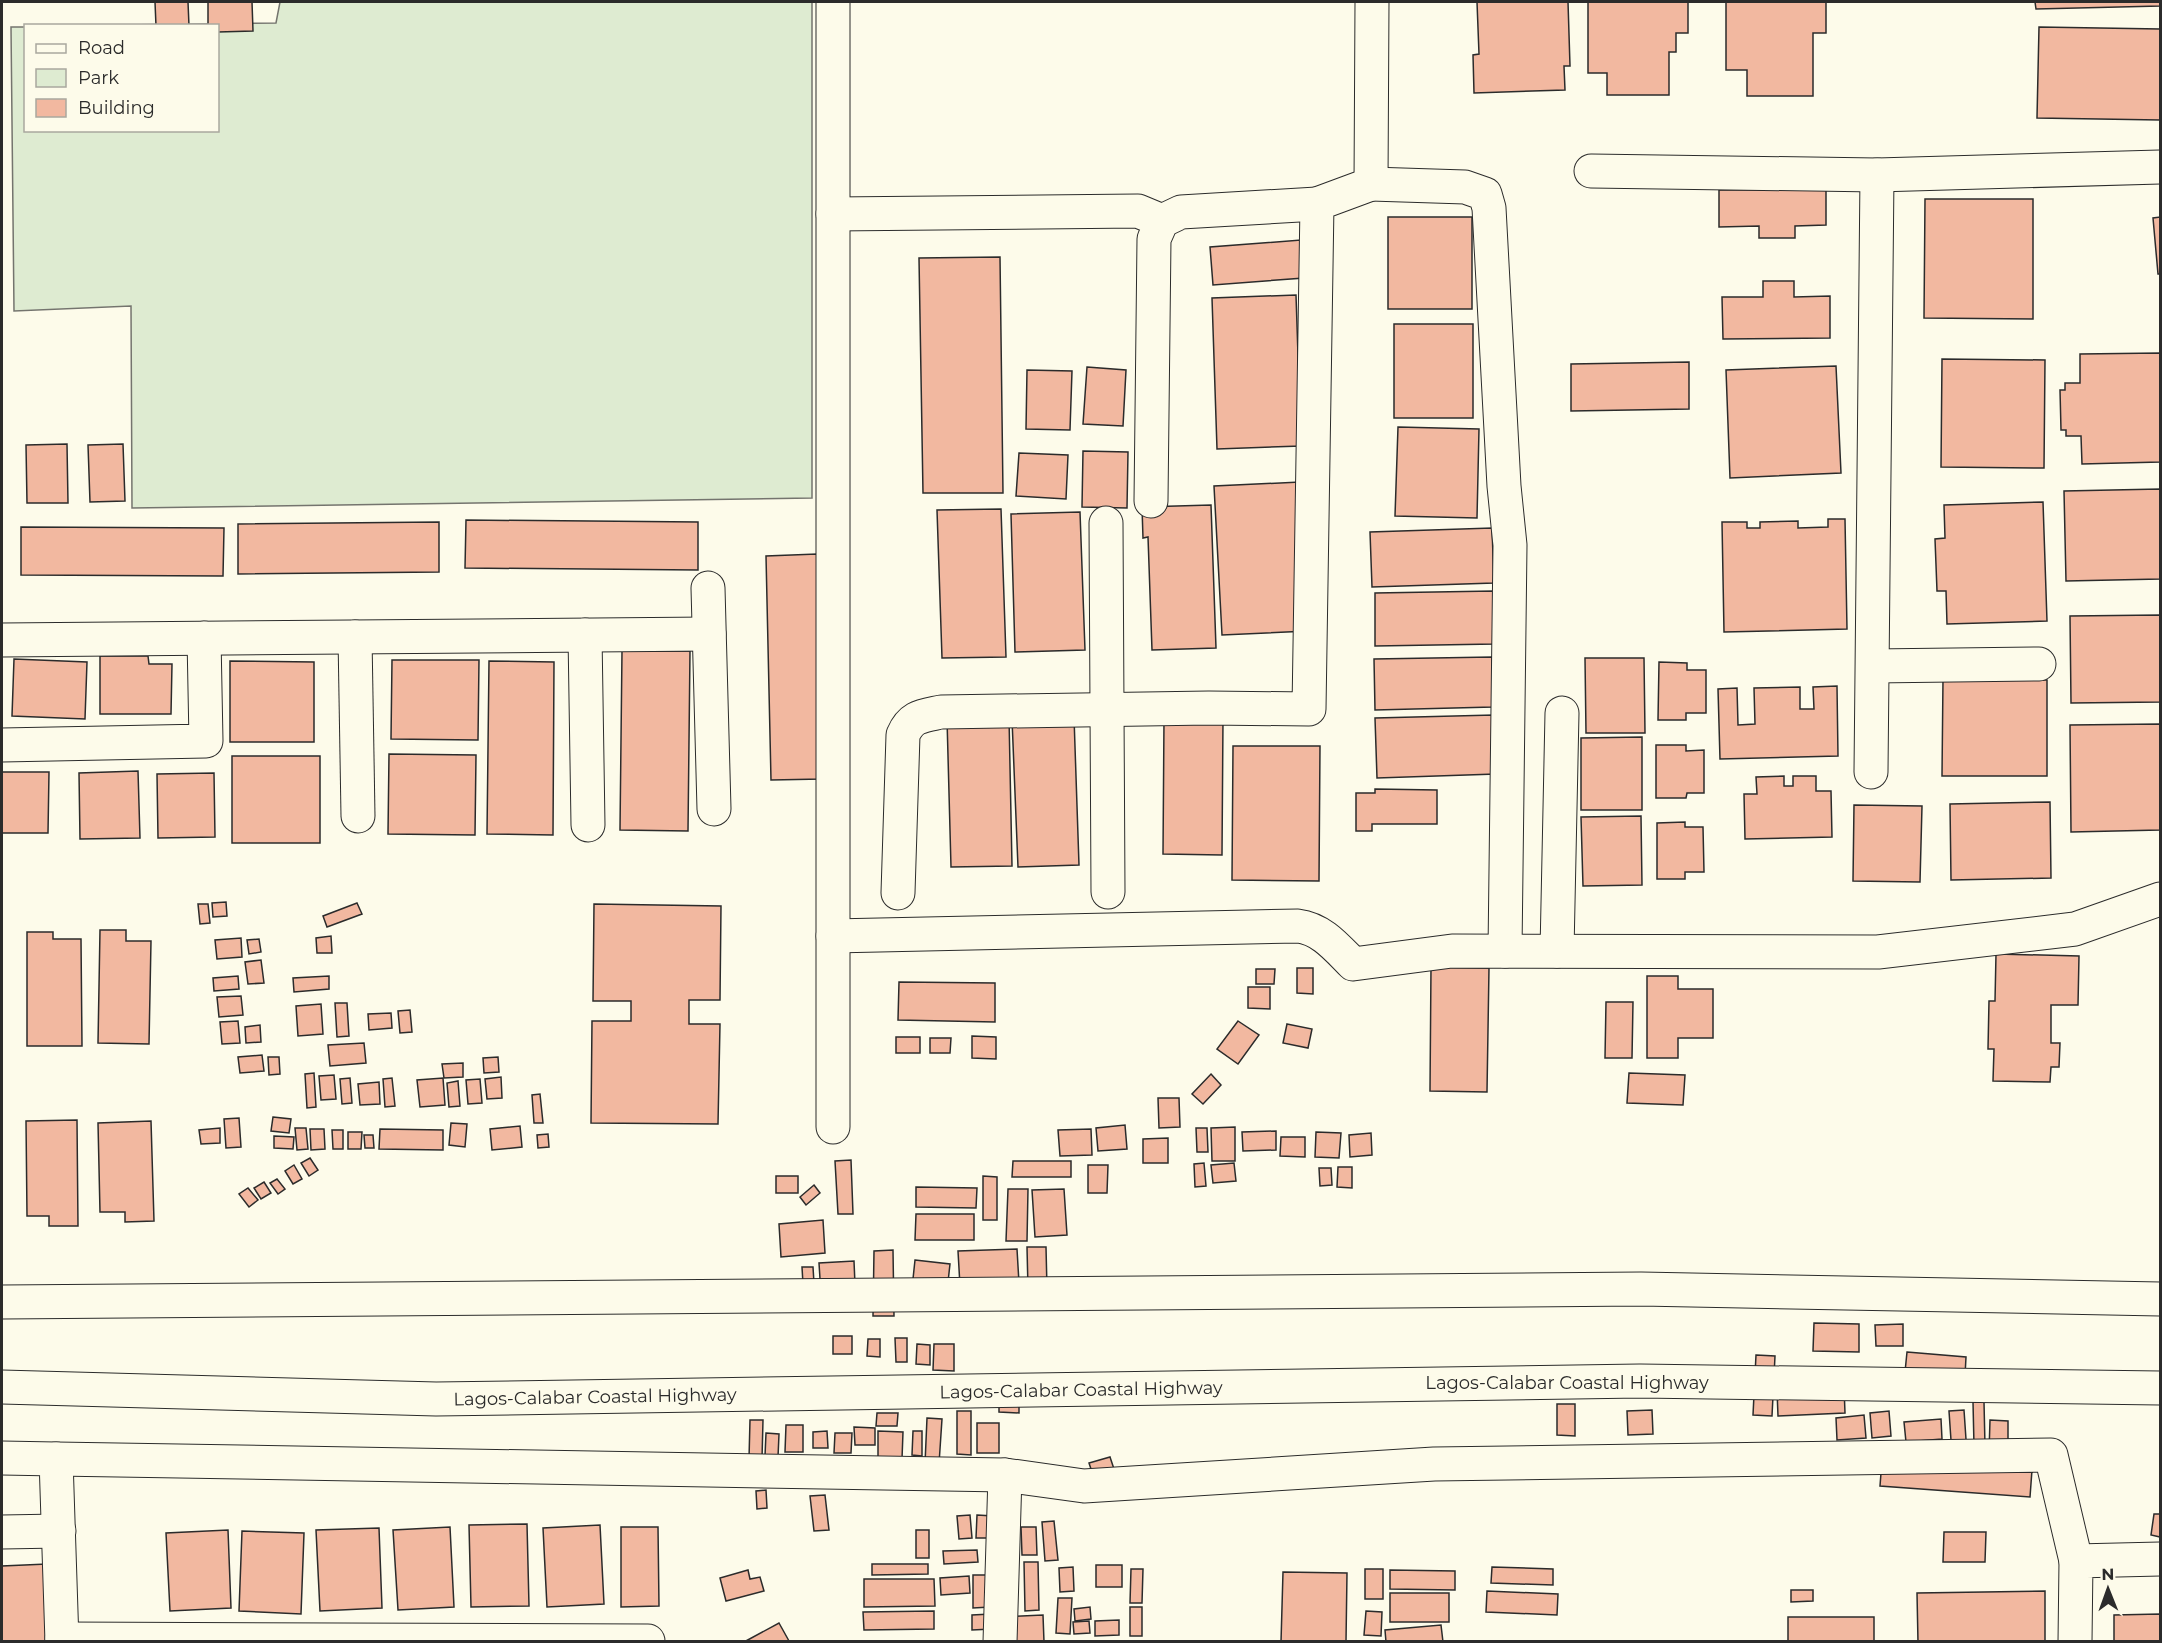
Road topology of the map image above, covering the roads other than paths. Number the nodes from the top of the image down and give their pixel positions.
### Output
1 (833, 2) edge
2 (1372, 2) edge
3 (2160, 167) edge
4 (1591, 171) dead end
5 (1877, 175) junction
6 (1371, 184) junction
7 (1317, 204) junction
8 (833, 214) junction
9 (1162, 221) junction
10 (1151, 501) dead end
11 (1106, 523) dead end
12 (708, 588) dead end
13 (709, 634) junction
14 (585, 635) junction
15 (355, 637) junction
16 (204, 638) junction
17 (2, 640) edge
18 (2039, 664) dead end
19 (1873, 666) junction
20 (1106, 710) junction
21 (1562, 712) dead end
22 (2, 745) edge
23 (1871, 772) dead end
24 (714, 809) dead end
25 (358, 816) dead end
26 (588, 825) dead end
27 (1108, 892) dead end
28 (898, 893) dead end
29 (2160, 899) edge
30 (833, 936) junction
31 (1505, 951) junction
32 (1557, 951) junction
33 (833, 1127) dead end
34 (2160, 1299) edge
35 (2, 1302) edge
36 (2, 1387) edge
37 (2160, 1388) edge
38 (2, 1458) edge
39 (56, 1459) junction
40 (1005, 1475) junction
41 (59, 1531) junction
42 (2, 1532) edge
43 (2160, 1559) edge
44 (2076, 1561) junction
45 (62, 1640) edge
46 (648, 1641) edge
47 (1000, 1641) edge
48 (2075, 1641) edge

1 - 8 main road
2 - 6 main road
3 - 5 main road
4 - 5 main road
5 - 19 main road
6 - 7 main road
6 - 31 main road
7 - 9 main road
7 - 20 main road
8 - 9 main road
8 - 30 main road
9 - 10 main road
11 - 20 main road
12 - 13 main road
13 - 14 main road
13 - 24 main road
14 - 15 main road
14 - 26 main road
15 - 16 main road
15 - 25 main road
16 - 17 main road
16 - 22 main road
18 - 19 main road
19 - 23 main road
20 - 27 main road
20 - 28 main road
21 - 32 main road
29 - 32 main road
30 - 31 main road
30 - 33 main road
31 - 32 main road
34 - 35 main road
36 - 37 main road, Lagos-Calabar Coastal Highway
38 - 39 main road
39 - 40 main road
39 - 41 main road
40 - 44 main road
40 - 47 main road
41 - 42 main road
41 - 45 main road
43 - 44 main road
44 - 48 main road
45 - 46 main road

